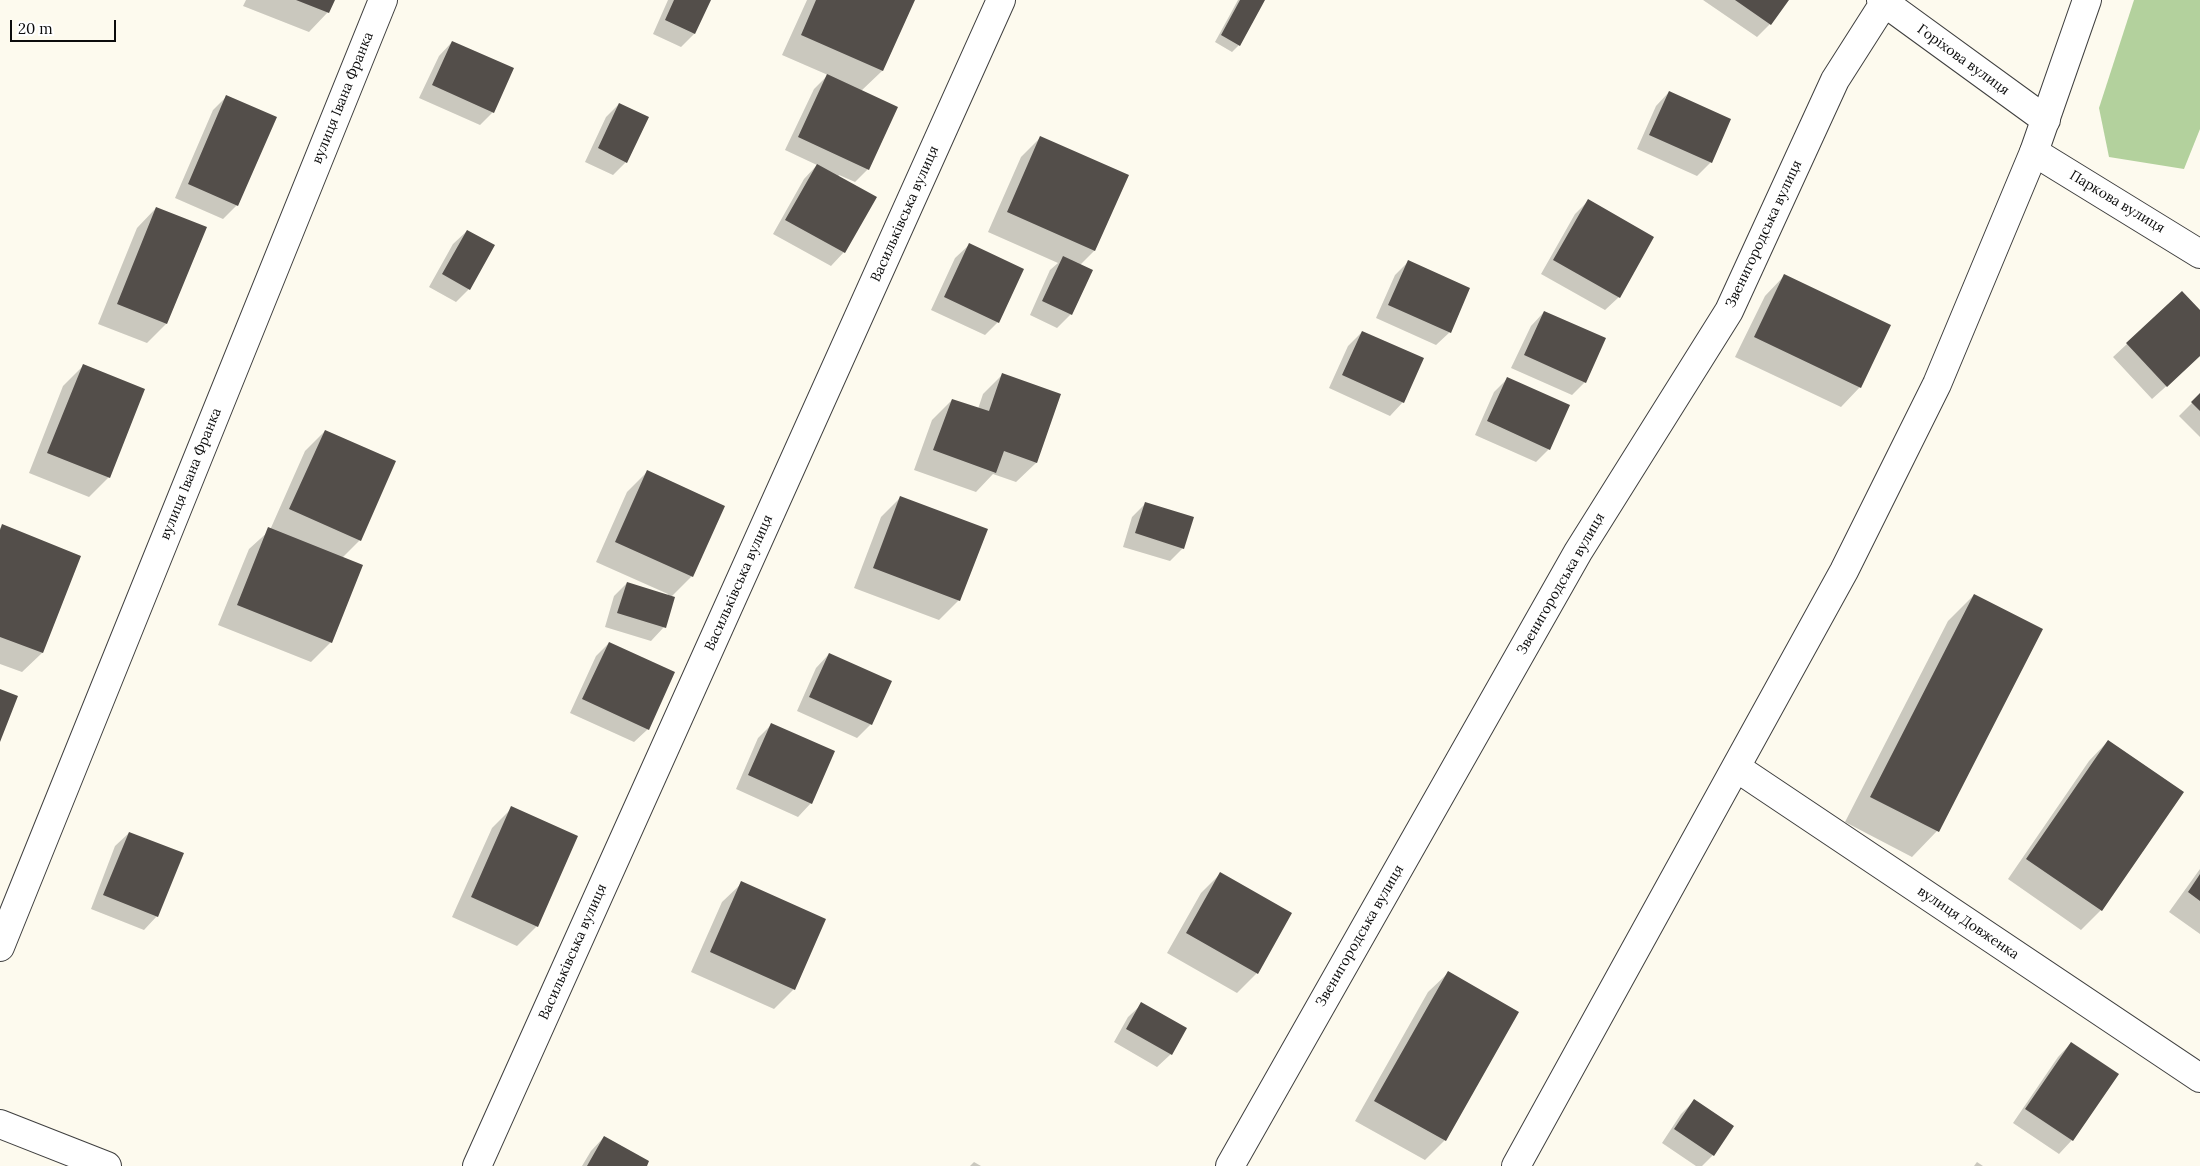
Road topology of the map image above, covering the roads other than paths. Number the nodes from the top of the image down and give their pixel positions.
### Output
1 (382, 0) edge
2 (1002, 0) edge
3 (2087, 0) edge
4 (1884, 1) edge
5 (2046, 120) junction
6 (2034, 152) junction
7 (2197, 244) edge
8 (1737, 768) junction
9 (0, 947) edge
10 (2200, 1078) edge
11 (0, 1124) edge
12 (107, 1166) edge
13 (477, 1166) edge
14 (1230, 1166) edge
15 (1516, 1166) edge

1 - 9 street, вулиця Івана Франка
2 - 13 street, Васильківська вулиця
3 - 5 street
4 - 5 street, Горіхова вулиця
4 - 14 street, Звенигородська вулиця
5 - 6 street
6 - 7 street, Паркова вулиця
6 - 8 street
8 - 10 street, вулиця Довженка
8 - 15 street
11 - 12 street

